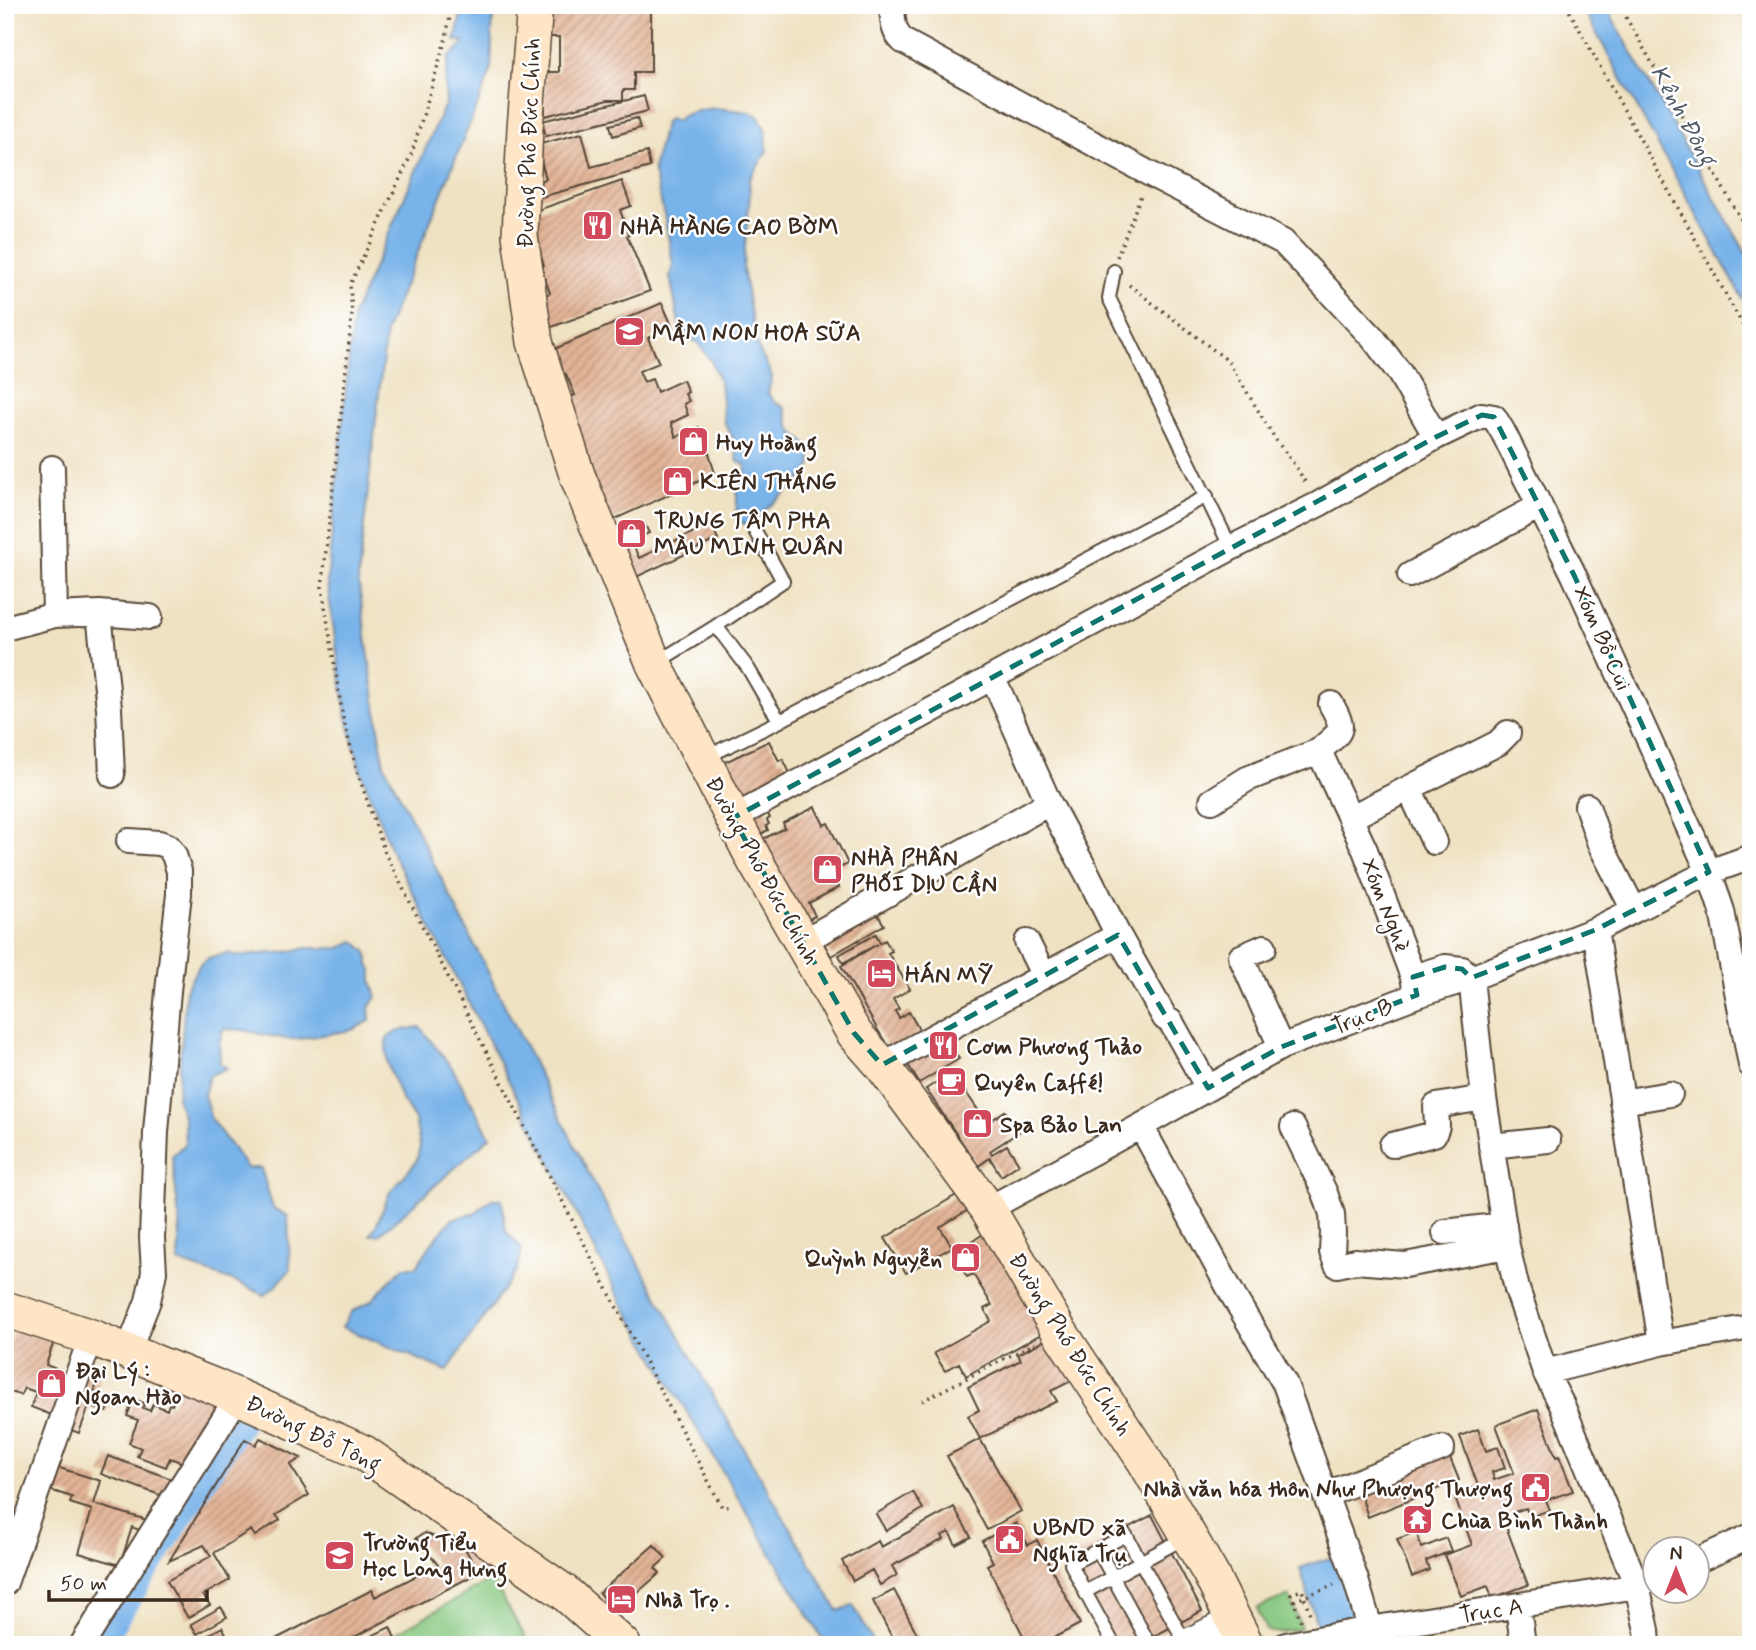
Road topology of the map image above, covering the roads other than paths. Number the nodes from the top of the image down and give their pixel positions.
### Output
1 (535, 5) edge
2 (892, 5) edge
3 (1114, 271) road end
4 (1436, 437) junction
5 (52, 468) dead end
6 (1207, 496) junction
7 (1540, 506) junction
8 (755, 531) dead end
9 (1231, 548) junction
10 (1410, 575) dead end
11 (99, 612) junction
12 (55, 615) junction
13 (150, 617) dead end
14 (716, 626) junction
15 (5, 628) edge
16 (654, 664) junction
17 (993, 678) junction
18 (1331, 705) dead end
19 (780, 720) junction
20 (1508, 733) dead end
21 (1318, 751) junction
22 (702, 758) junction
23 (112, 775) dead end
24 (1409, 788) junction
25 (1212, 801) dead end
26 (1049, 803) junction
27 (1587, 806) dead end
28 (733, 818) junction
29 (1350, 818) junction
30 (129, 841) dead end
31 (1434, 842) dead end
32 (1751, 857) edge
33 (1709, 872) junction
34 (1634, 910) junction
35 (1595, 930) junction
36 (1118, 935) junction
37 (802, 942) junction
38 (1027, 942) dead end
39 (1264, 947) dead end
40 (1044, 976) junction
41 (1471, 978) junction
42 (1415, 986) junction
43 (1280, 1047) junction
44 (1751, 1063) edge
45 (882, 1065) junction
46 (1208, 1088) junction
47 (1670, 1094) dead end
48 (1484, 1098) junction
49 (1622, 1102) junction
50 (1141, 1126) junction
51 (1293, 1128) dead end
52 (1548, 1140) dead end
53 (1392, 1144) dead end
54 (1491, 1146) junction
55 (988, 1209) junction
56 (1444, 1232) dead end
57 (1505, 1235) junction
58 (5, 1309) edge
59 (1751, 1326) edge
60 (91, 1337) junction
61 (1661, 1343) junction
62 (128, 1352) junction
63 (1545, 1372) junction
64 (238, 1396) junction
65 (1442, 1448) dead end
66 (1325, 1495) junction
67 (1188, 1536) junction
68 (1751, 1536) edge
69 (1098, 1550) junction
70 (1710, 1554) edge
71 (1141, 1562) junction
72 (1640, 1570) edge
73 (1113, 1577) junction
74 (5, 1583) edge
75 (1640, 1584) edge
76 (1086, 1592) junction
77 (1646, 1604) edge
78 (1518, 1606) junction
79 (1240, 1633) edge
80 (1372, 1637) edge
81 (1296, 1642) edge
82 (82, 1645) edge
83 (623, 1645) edge
84 (1114, 1645) edge
85 (1150, 1645) edge
86 (1187, 1645) edge
87 (1523, 1645) edge
88 (1648, 1645) edge

1 - 16 main road, Đường Phó Đức Chính
2 - 4 street
3 - 6 lane
4 - 7 street, Xóm Bồ Cui
4 - 9 street
5 - 12 street
6 - 9 lane
6 - 19 lane
7 - 10 street
7 - 33 street, Xóm Bồ Cui
8 - 14 lane
9 - 17 street
11 - 12 street
11 - 13 street
11 - 23 street
12 - 15 street
14 - 16 lane
14 - 19 lane
16 - 22 main road, Đường Phó Đức Chính
17 - 26 street
17 - 28 street
18 - 21 street
19 - 22 lane
20 - 24 street
21 - 25 street
21 - 29 street, Xóm Nghè
22 - 28 main road, Đường Phó Đức Chính
24 - 29 street
24 - 31 street
26 - 36 street
26 - 37 street
27 - 34 street
28 - 37 main road, Đường Phó Đức Chính
29 - 42 street, Xóm Nghè
30 - 62 street
32 - 33 street, Trục B
33 - 34 street, Trục B
33 - 44 street, Xóm Bồ Cui
34 - 35 street, Trục B
35 - 41 street, Trục B
35 - 49 street
36 - 40 street
36 - 46 street
37 - 45 main road, Đường Phó Đức Chính
38 - 40 street
39 - 43 street
40 - 45 street
41 - 42 street, Trục B
41 - 48 street
42 - 43 street, Trục B
43 - 46 street, Trục B
45 - 55 main road, Đường Phó Đức Chính
46 - 50 street, Trục B
47 - 49 street
48 - 53 street
48 - 54 street
49 - 61 street
50 - 55 street, Trục B
50 - 66 street
51 - 57 street
52 - 54 street
54 - 57 street
55 - 67 main road, Đường Phó Đức Chính
56 - 57 street
57 - 63 street
58 - 60 main road, Đường Đỗ Tông
59 - 61 street
60 - 62 main road, Đường Đỗ Tông
60 - 74 street
61 - 63 street
62 - 64 main road, Đường Đỗ Tông
63 - 72 street
64 - 82 street
64 - 83 main road, Đường Đỗ Tông
65 - 66 street
66 - 80 street
67 - 71 lane
67 - 79 main road, Đường Phó Đức Chính
68 - 70 street
69 - 71 lane
69 - 73 lane
69 - 76 lane
71 - 73 lane
71 - 86 lane
73 - 76 lane
73 - 85 lane
75 - 78 street, Trục A
76 - 84 lane
77 - 88 street
78 - 80 street, Trục A
78 - 87 street
79 - 86 street
80 - 81 street, Trục A

